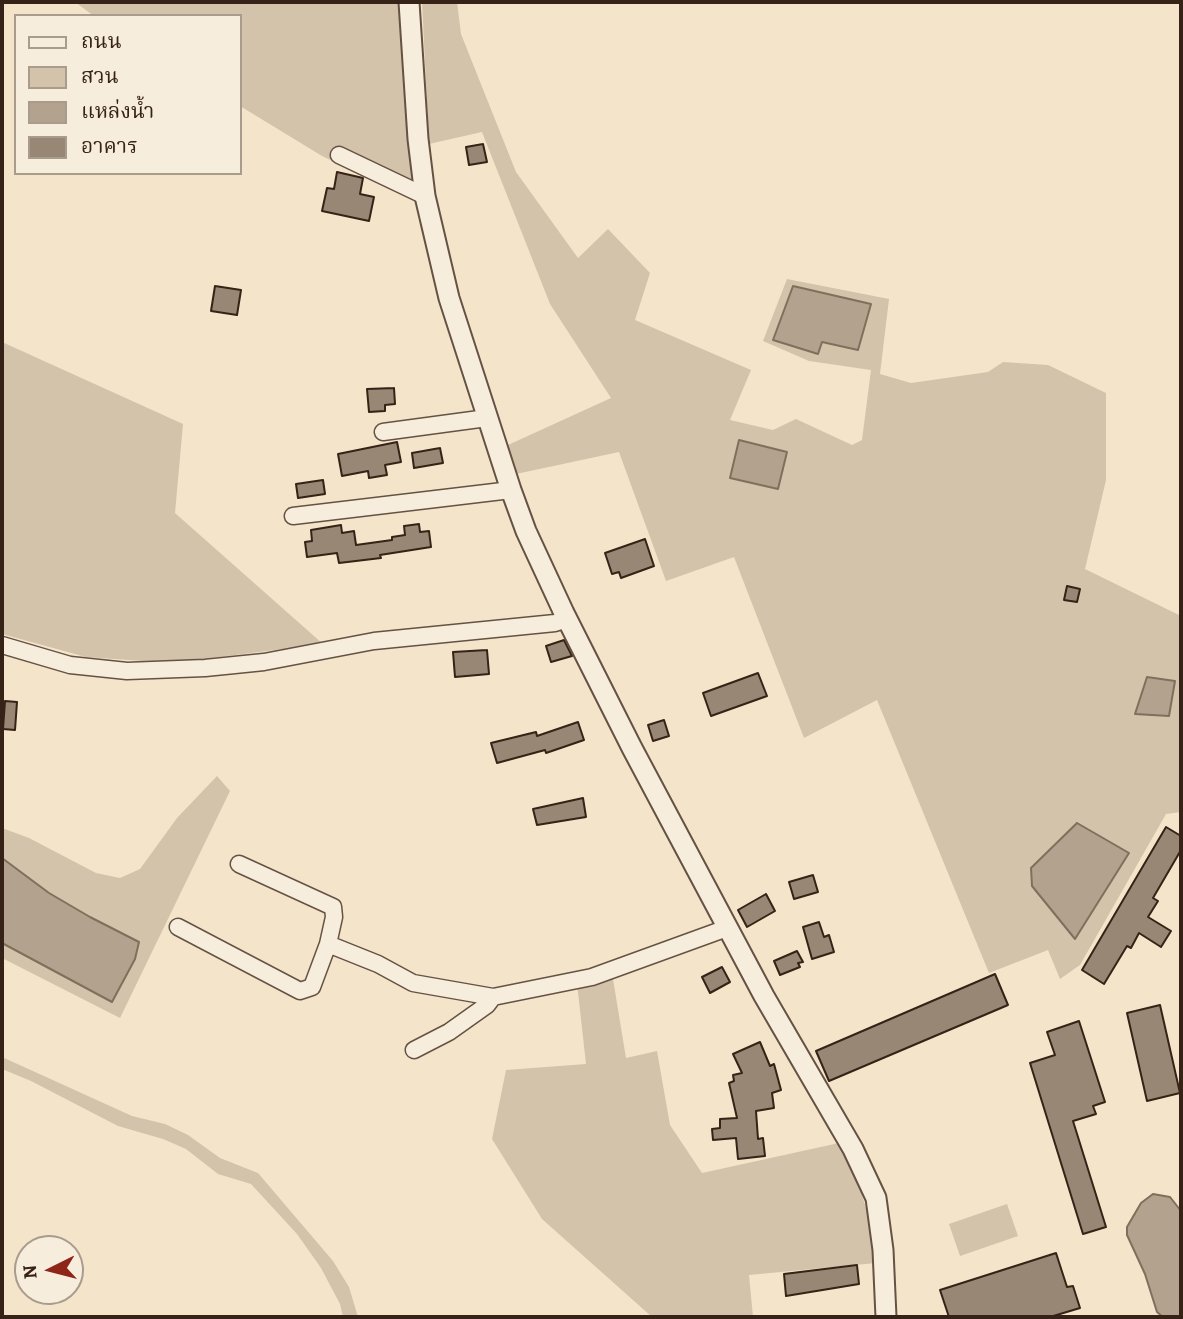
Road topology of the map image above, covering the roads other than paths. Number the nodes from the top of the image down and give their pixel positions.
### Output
1 (409, 2) edge
2 (339, 155) dead end
3 (425, 196) junction
4 (487, 418) junction
5 (383, 432) dead end
6 (511, 490) junction
7 (293, 516) dead end
8 (567, 619) junction
9 (2, 645) edge
10 (239, 864) dead end
11 (178, 927) dead end
12 (727, 928) junction
13 (328, 944) junction
14 (494, 997) junction
15 (414, 1050) dead end
16 (886, 1317) edge

1 - 3 street
2 - 3 street
3 - 4 street
4 - 5 street
4 - 6 street
6 - 7 street
6 - 8 street
8 - 9 street
8 - 12 street
10 - 13 street
11 - 13 street
12 - 14 street
12 - 16 street
13 - 14 street
14 - 15 street

